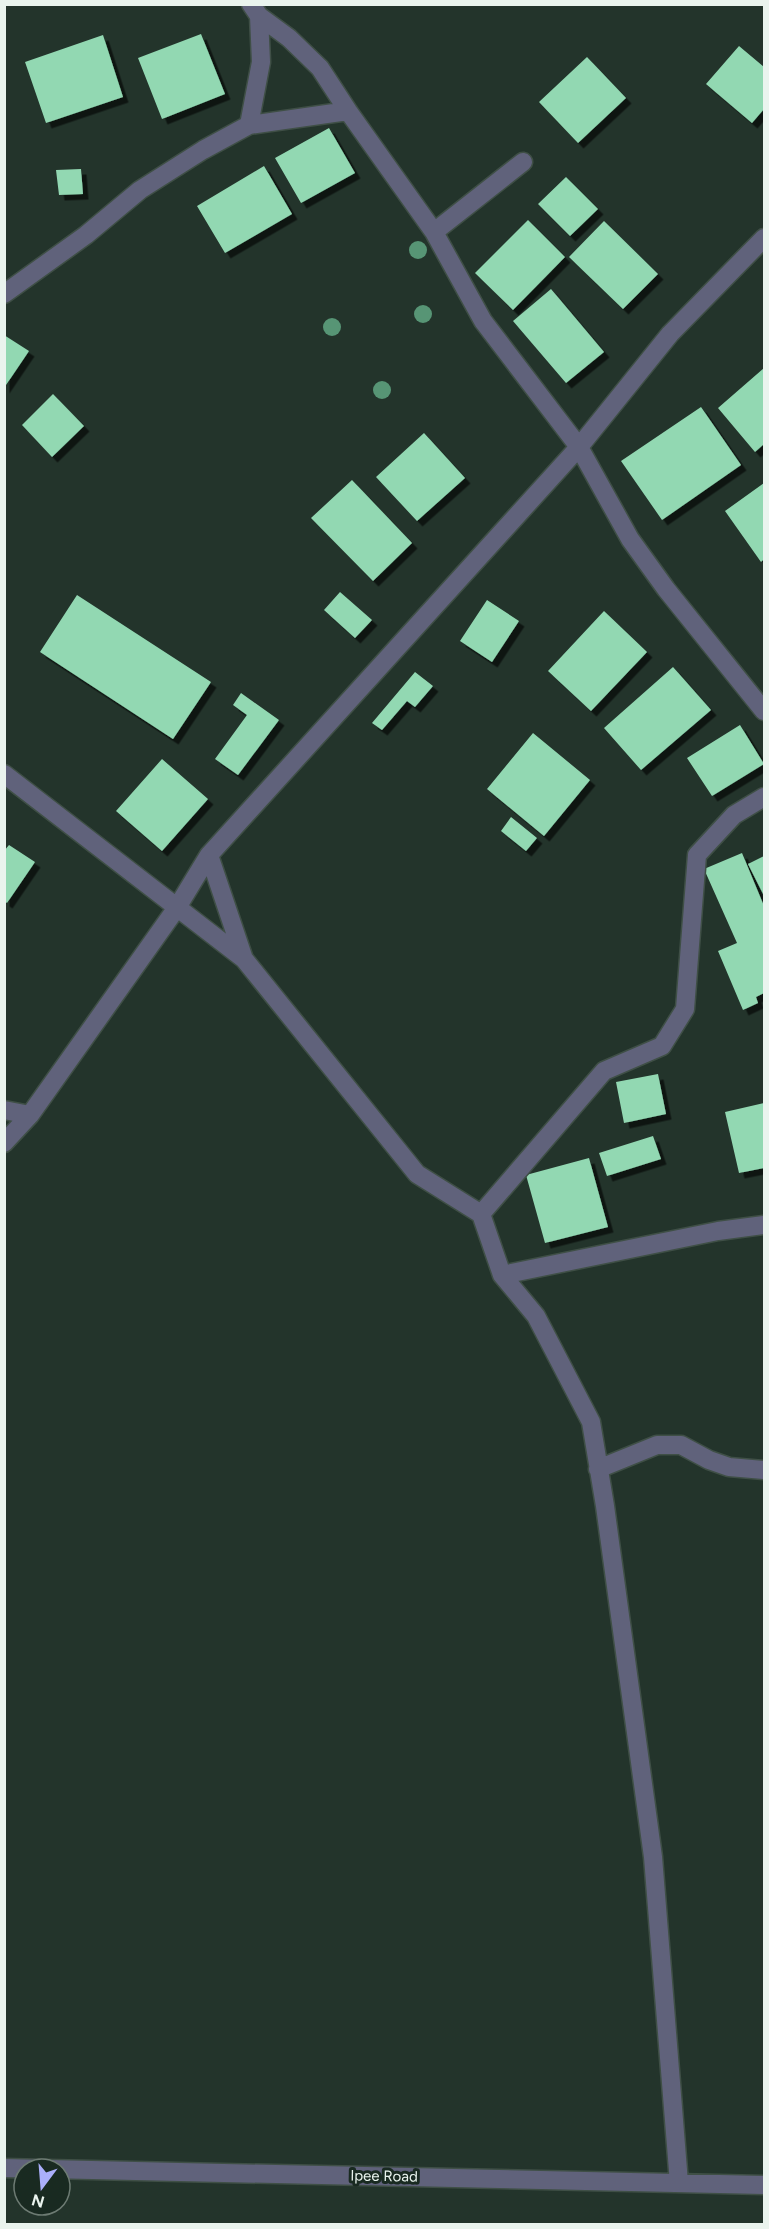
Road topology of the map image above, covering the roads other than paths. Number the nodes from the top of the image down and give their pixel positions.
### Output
1 (255, 10) edge
2 (348, 111) junction
3 (249, 125) junction
4 (523, 162) dead end
5 (434, 232) junction
6 (765, 238) edge
7 (4, 294) edge
8 (579, 447) junction
9 (765, 711) edge
10 (4, 774) edge
11 (765, 797) edge
12 (209, 855) junction
13 (178, 906) junction
14 (244, 959) junction
15 (4, 1110) edge
16 (30, 1115) junction
17 (4, 1143) edge
18 (481, 1215) junction
19 (765, 1225) edge
20 (502, 1275) junction
21 (598, 1468) junction
22 (765, 1470) edge
23 (4, 2168) edge
24 (679, 2183) junction
25 (765, 2185) edge

1 - 2 street
1 - 3 street
2 - 3 street
2 - 5 street
3 - 7 street
4 - 5 street
5 - 8 street
6 - 8 street
8 - 9 street
8 - 12 street
10 - 13 street
11 - 18 street
12 - 13 street
12 - 14 street
13 - 14 street
13 - 16 street
14 - 18 street
15 - 16 street
16 - 17 street
18 - 20 street
19 - 20 street
20 - 21 street
21 - 22 street
21 - 24 street
23 - 24 street, Ipee Road
24 - 25 street, Ipee Road

